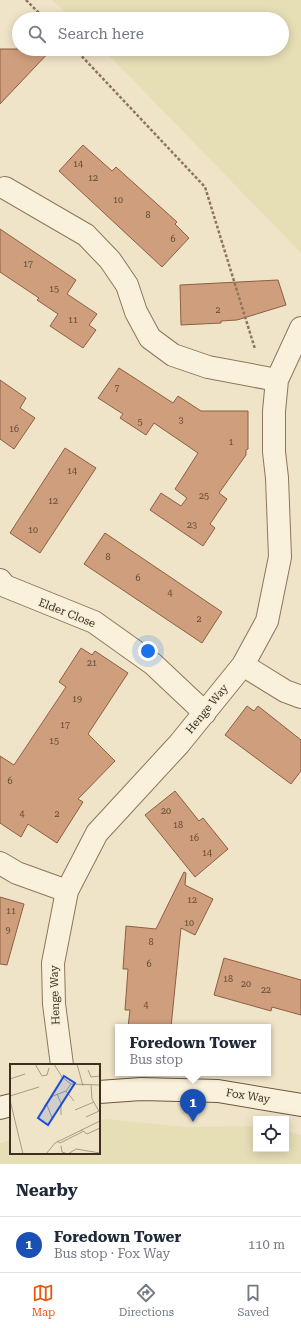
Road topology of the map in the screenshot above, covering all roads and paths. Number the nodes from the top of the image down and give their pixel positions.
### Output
1 (26, 0) edge
2 (38, 12) edge
3 (82, 56) edge
4 (5, 188) dead end
5 (301, 328) edge
6 (270, 378) junction
7 (0, 580) edge
8 (243, 665) junction
9 (301, 696) edge
10 (205, 713) junction
11 (0, 863) edge
12 (67, 891) junction
13 (62, 1064) edge
14 (100, 1092) edge
15 (10, 1105) edge
16 (301, 1105) edge
17 (0, 1108) edge

1 - 2 path
3 - 6 path
4 - 6 street
5 - 6 street, Henge Way
6 - 8 street, Henge Way
7 - 10 street, Elder Close
8 - 9 street
8 - 10 street, Henge Way
10 - 12 street, Henge Way
11 - 12 street
12 - 13 street, Henge Way
14 - 16 street, Fox Way
15 - 17 street

